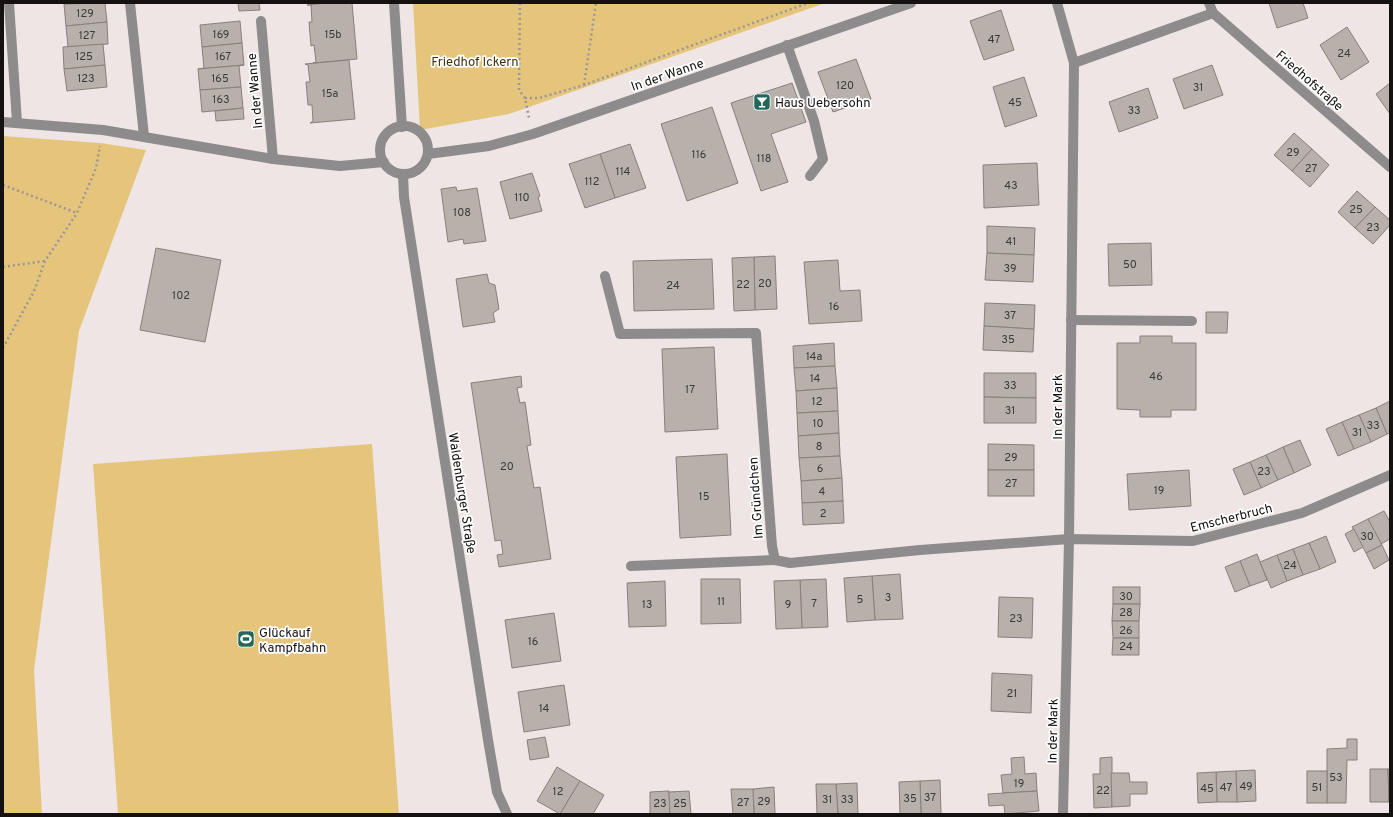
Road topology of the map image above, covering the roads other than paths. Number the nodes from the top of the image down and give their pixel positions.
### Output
1 (9, 3) edge
2 (130, 3) edge
3 (911, 3) edge
4 (1056, 3) edge
5 (395, 6) edge
6 (1211, 8) edge
7 (261, 21) dead end
8 (787, 45) junction
9 (1074, 63) junction
10 (3, 122) edge
11 (17, 122) junction
12 (402, 127) junction
13 (144, 136) junction
14 (428, 154) junction
15 (272, 159) junction
16 (384, 162) junction
17 (1390, 166) edge
18 (403, 174) junction
19 (810, 176) dead end
20 (605, 276) dead end
21 (1071, 320) junction
22 (1192, 321) dead end
23 (1390, 475) edge
24 (1069, 539) junction
25 (775, 560) junction
26 (632, 566) dead end
27 (507, 814) edge
28 (1063, 814) edge

1 - 11 street
2 - 13 street
3 - 8 street, In der Wanne
4 - 9 street, In der Mark
5 - 12 street
6 - 9 street, Friedhofstraße
6 - 17 street, Friedhofstraße
7 - 15 street, In der Wanne
8 - 14 street, In der Wanne
8 - 19 street
9 - 21 street, In der Mark
10 - 11 street
11 - 13 street
12 - 14 street
12 - 16 street
13 - 15 street
14 - 18 street
15 - 16 street
16 - 18 street
18 - 27 street, Waldenburger Straße
20 - 25 street, Im Gründchen
21 - 22 street
21 - 24 street, In der Mark
23 - 24 street, Emscherbruch
24 - 25 street
24 - 28 street, In der Mark
25 - 26 street

